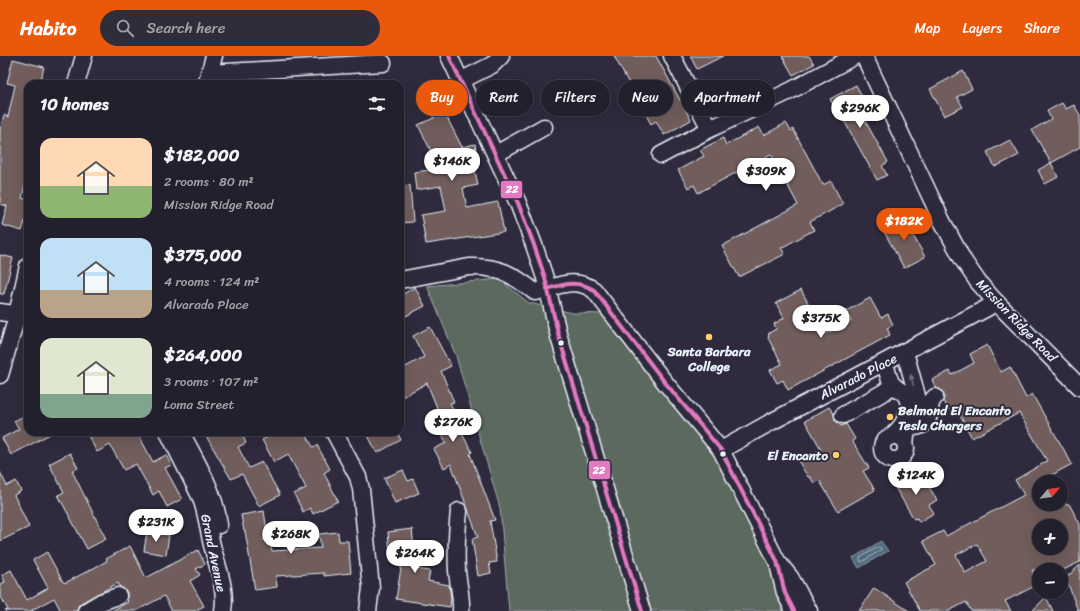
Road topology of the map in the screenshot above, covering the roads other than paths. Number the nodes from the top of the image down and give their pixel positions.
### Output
1 (84, 56) edge
2 (214, 56) edge
3 (448, 56) edge
4 (501, 56) edge
5 (672, 56) edge
6 (855, 56) edge
7 (864, 56) edge
8 (384, 63) dead end
9 (208, 79) edge
10 (77, 80) edge
11 (460, 80) edge
12 (462, 80) edge
13 (468, 97) edge
14 (544, 127) dead end
15 (710, 129) junction
16 (496, 154) junction
17 (661, 155) dead end
18 (404, 279) edge
19 (547, 289) junction
20 (24, 298) edge
21 (995, 301) junction
22 (0, 312) edge
23 (22, 314) edge
24 (905, 352) junction
25 (885, 363) junction
26 (0, 375) edge
27 (893, 385) junction
28 (1080, 386) edge
29 (935, 396) dead end
30 (843, 415) dead end
31 (905, 425) junction
32 (170, 436) edge
33 (183, 436) edge
34 (336, 436) edge
35 (890, 437) junction
36 (905, 444) junction
37 (721, 450) junction
38 (459, 511) dead end
39 (215, 558) junction
40 (777, 561) junction
41 (118, 596) dead end
42 (86, 611) edge
43 (223, 611) edge
44 (368, 611) edge
45 (461, 611) edge
46 (642, 611) edge
47 (794, 611) edge
48 (810, 611) edge

1 - 10 street
2 - 9 street
3 - 11 street
4 - 12 street
5 - 15 street
6 - 15 street
7 - 21 street, Mission Ridge Road
8 - 9 street
13 - 16 street
14 - 16 street
15 - 17 street
16 - 19 street
18 - 19 street
19 - 37 street
19 - 46 street
20 - 23 street
21 - 24 street, Alvarado Place
21 - 28 street, Mission Ridge Road
22 - 23 street
23 - 26 street
24 - 25 street, Alvarado Place
31 -> 24 street
25 - 27 street
25 - 37 street, Alvarado Place
27 - 30 street
27 - 31 street
29 - 31 street
31 - 35 street
31 - 36 street
32 - 39 street, Grand Avenue
33 - 39 street
34 - 44 street
35 - 36 street
35 - 36 street
37 - 40 street
38 - 45 street
39 - 43 street, Grand Avenue
40 - 47 street
40 - 48 street
41 - 42 street

